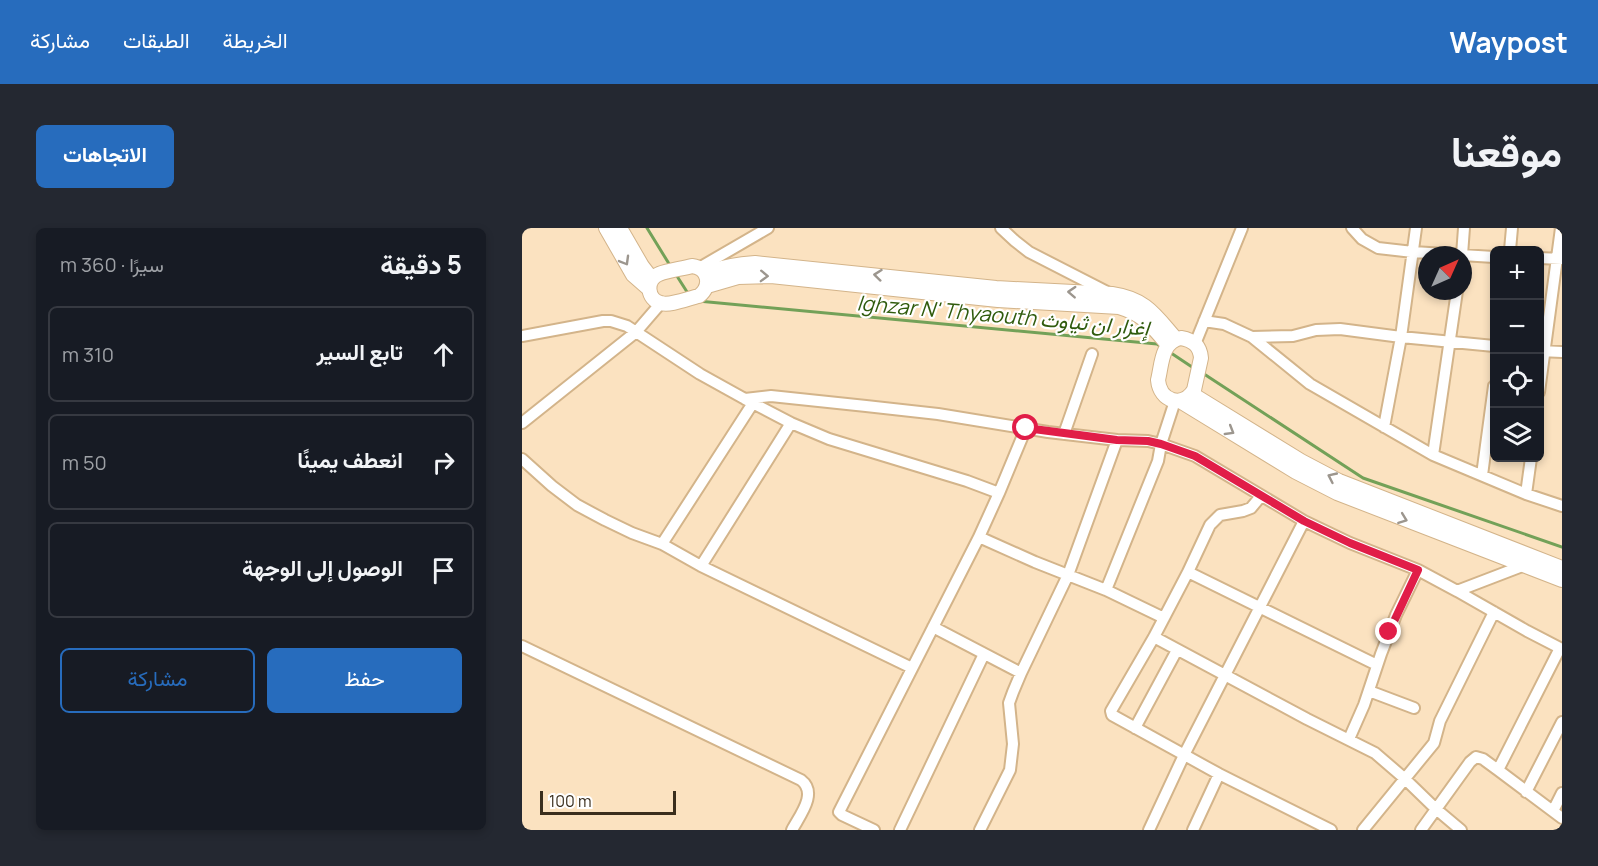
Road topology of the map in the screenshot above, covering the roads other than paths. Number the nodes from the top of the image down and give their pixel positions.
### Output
1 (606, 228) edge
2 (620, 228) edge
3 (767, 228) edge
4 (1001, 228) edge
5 (1242, 228) edge
6 (1352, 228) edge
7 (1416, 228) edge
8 (1464, 228) edge
9 (1512, 228) edge
10 (1561, 228) edge
11 (1463, 246) edge
12 (1510, 246) edge
13 (1413, 252) junction
14 (1418, 252) edge
15 (1472, 256) edge
16 (1490, 257) edge
17 (1544, 258) edge
18 (1560, 259) edge
19 (700, 278) junction
20 (653, 281) junction
21 (1112, 294) junction
22 (1456, 300) edge
23 (664, 303) junction
24 (1204, 321) junction
25 (636, 332) junction
26 (522, 336) edge
27 (1252, 337) junction
28 (1401, 337) junction
29 (1451, 341) junction
30 (1544, 341) edge
31 (1172, 342) junction
32 (1195, 344) junction
33 (1490, 346) edge
34 (1544, 351) edge
35 (1562, 352) edge
36 (1092, 354) dead end
37 (1182, 398) junction
38 (749, 401) junction
39 (1491, 408) edge
40 (522, 423) edge
41 (791, 423) junction
42 (1384, 427) junction
43 (1026, 428) junction
44 (1064, 434) junction
45 (1117, 440) junction
46 (1161, 444) junction
47 (1433, 455) junction
48 (522, 459) edge
49 (1530, 462) edge
50 (1482, 475) junction
51 (999, 493) junction
52 (1526, 494) junction
53 (1261, 496) junction
54 (1562, 507) edge
55 (1304, 521) junction
56 (979, 537) junction
57 (662, 544) junction
58 (1525, 565) junction
59 (701, 566) junction
60 (1562, 568) edge
61 (1418, 570) junction
62 (1188, 573) junction
63 (1068, 575) junction
64 (1562, 580) edge
65 (1106, 590) junction
66 (1457, 591) junction
67 (1259, 606) junction
68 (1494, 612) junction
69 (1164, 618) junction
70 (933, 627) junction
71 (1154, 637) junction
72 (522, 646) edge
73 (1561, 648) edge
74 (1177, 650) junction
75 (984, 654) junction
76 (1377, 665) junction
77 (912, 668) junction
78 (1021, 673) junction
79 (1224, 675) junction
80 (1369, 691) junction
81 (1414, 708) dead end
82 (1562, 722) edge
83 (1135, 728) junction
84 (1349, 739) junction
85 (1184, 755) junction
86 (1498, 770) junction
87 (1219, 774) junction
88 (1404, 778) junction
89 (1526, 792) junction
90 (1562, 793) edge
91 (1436, 809) junction
92 (1552, 811) junction
93 (1562, 818) edge
94 (792, 830) edge
95 (874, 830) edge
96 (900, 830) edge
97 (980, 830) edge
98 (1149, 830) edge
99 (1193, 830) edge
100 (1331, 830) edge
101 (1363, 830) edge
102 (1421, 830) edge
103 (1461, 830) edge

1 -> 20 street
2 - 20 street
3 - 19 street
4 - 21 street
5 - 24 street
6 - 13 street
7 - 13 street
8 - 11 street
9 - 12 street
10 - 18 street
13 - 14 street
13 - 28 street
15 - 16 street
17 - 18 street
18 - 30 street
19 - 20 street
21 -> 19 street
19 - 23 street
19 -> 31 street
20 - 23 street
21 - 31 street
22 - 29 street
23 - 25 street
24 - 27 street
24 - 32 street
25 - 26 street
25 - 38 street
25 - 40 street
27 - 28 street
27 - 42 street
28 - 29 street
28 - 42 street
29 - 33 street
29 - 47 street
31 - 32 street
31 - 37 street
32 - 37 street
34 - 35 street
36 - 44 street
37 - 46 street
37 -> 58 street
60 -> 37 street
38 - 41 street
38 - 43 street
38 - 57 street
39 - 50 street
41 - 51 street
41 - 59 street
42 - 47 street
43 - 44 street
43 - 51 street
44 - 45 street
45 - 46 street
45 - 63 street
46 - 53 street
46 - 65 street
47 - 50 street
48 - 57 street
49 - 52 street
50 - 52 street
51 - 56 street
52 - 54 street
53 - 55 street
53 - 62 street
55 - 61 street
55 - 67 street
56 - 63 street
56 - 70 street
57 - 59 street
58 - 64 street
58 - 66 street
59 - 77 street
61 - 66 street
61 - 76 street
62 - 67 street
62 - 69 street
63 - 65 street
63 - 78 street
65 - 69 street
66 - 68 street
67 - 76 street
67 - 79 street
68 - 73 street
68 - 88 street
69 - 71 street
70 - 75 street
70 - 77 street
71 - 74 street
71 - 83 street
72 - 94 street
73 - 86 street
74 - 79 street
74 - 83 street
75 - 78 street
75 - 96 street
76 - 80 street
77 - 95 street
78 - 97 street
79 - 84 street
79 - 85 street
80 - 81 street
80 - 84 street
82 - 89 street
83 - 85 street
84 - 88 street
85 - 87 street
85 - 98 street
86 - 89 street
86 - 91 street
87 - 99 street
87 - 100 street
88 - 91 street
88 - 101 street
89 - 92 street
90 - 92 street
91 - 102 street
91 - 103 street
92 - 93 street

